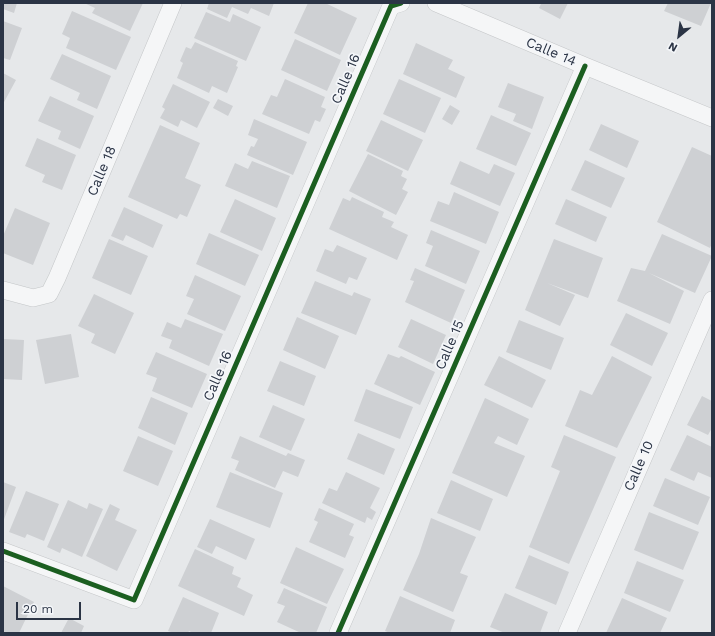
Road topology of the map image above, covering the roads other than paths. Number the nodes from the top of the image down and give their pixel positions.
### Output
1 (173, 3) edge
2 (401, 3) edge
3 (436, 3) edge
4 (585, 66) junction
5 (712, 118) edge
6 (3, 290) edge
7 (712, 300) edge
8 (3, 551) edge
9 (338, 633) edge
10 (567, 633) edge

1 - 6 street, Calle 18
2 - 8 street, Calle 16
3 - 4 street, Calle 14
4 - 5 street, Calle 14
4 - 9 street, Calle 15
7 - 10 street, Calle 10

